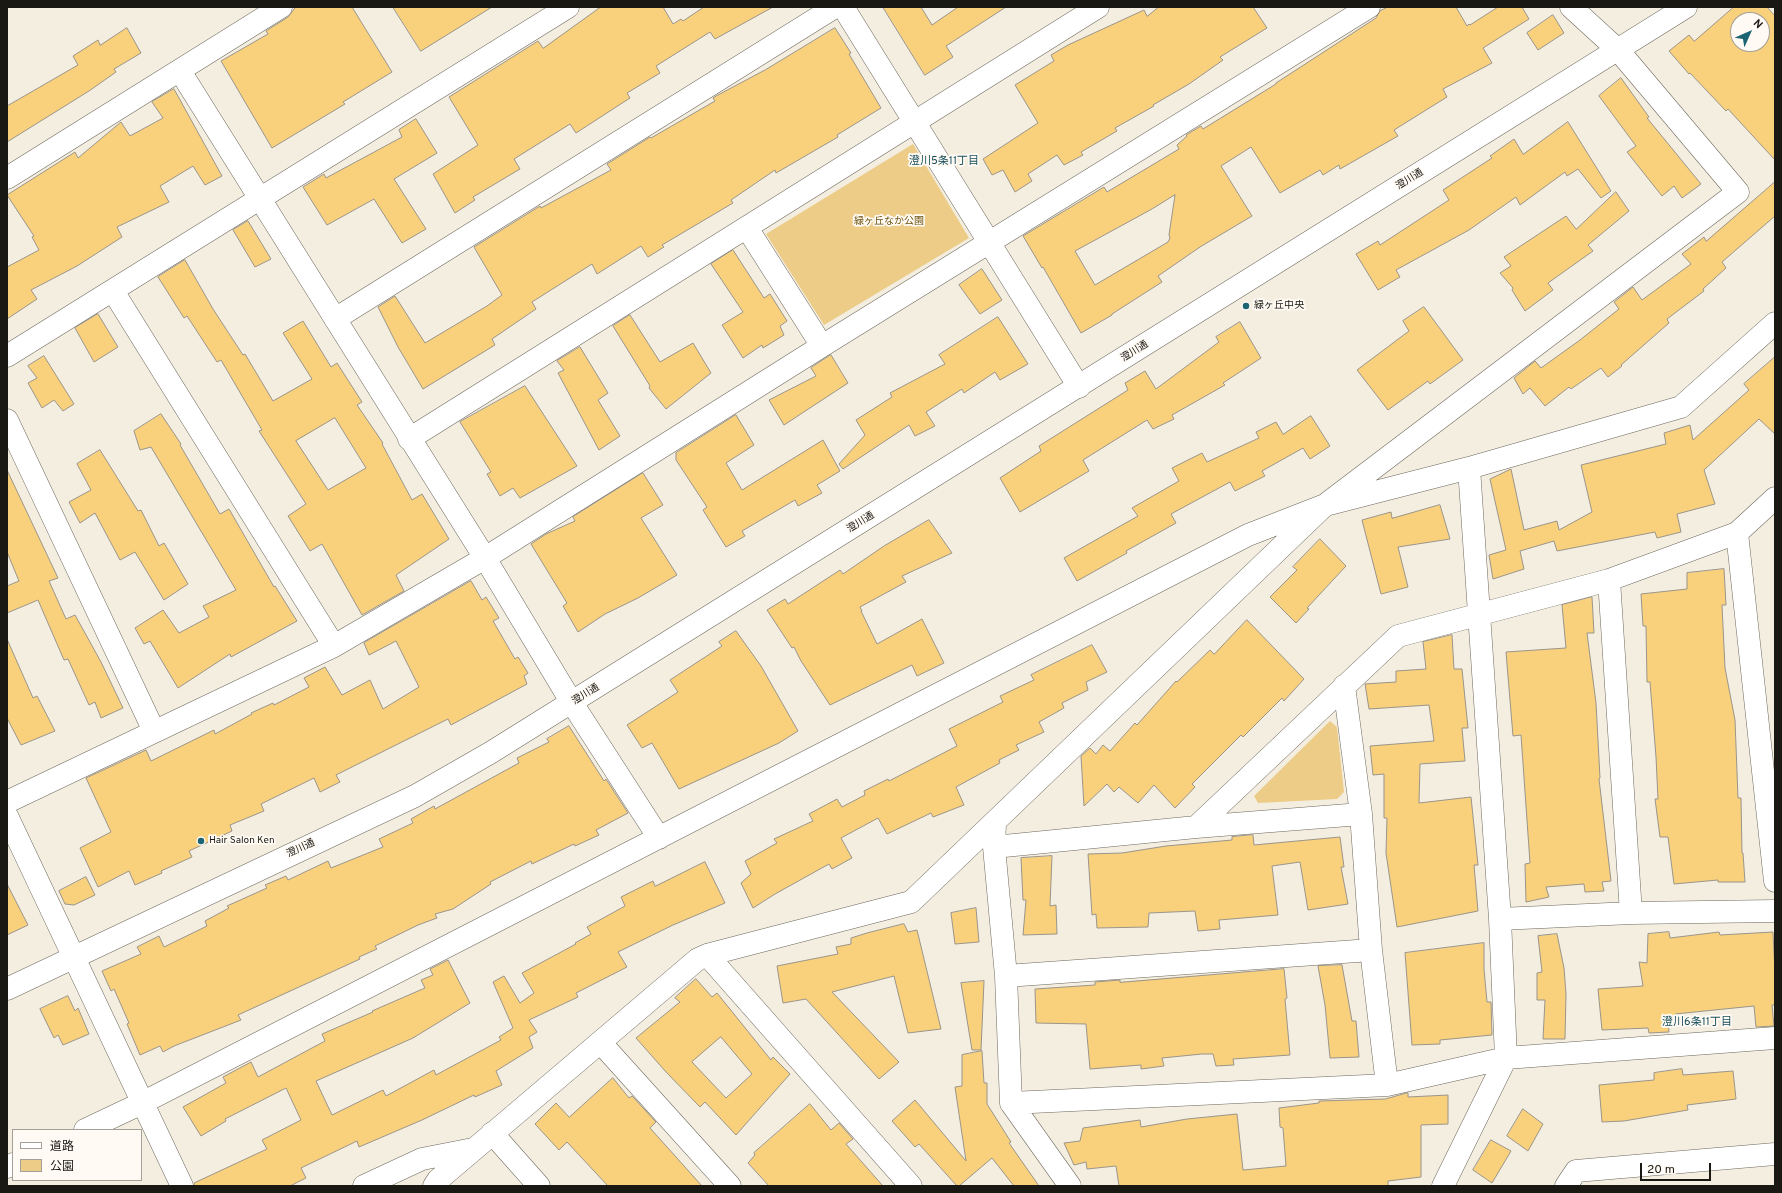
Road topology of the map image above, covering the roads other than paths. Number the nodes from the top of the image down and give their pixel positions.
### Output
1 (281, 7) edge
2 (568, 7) edge
3 (835, 7) edge
4 (843, 7) edge
5 (1098, 7) edge
6 (1369, 7) edge
7 (1571, 7) edge
8 (1686, 7) edge
9 (1618, 50) junction
10 (180, 71) junction
11 (914, 122) junction
12 (7, 178) edge
13 (260, 198) junction
14 (747, 228) junction
15 (990, 243) junction
16 (113, 291) junction
17 (335, 319) junction
18 (1775, 323) edge
19 (822, 346) junction
20 (7, 356) edge
21 (1079, 387) junction
22 (7, 420) edge
23 (409, 439) junction
24 (1469, 468) junction
25 (1775, 498) edge
26 (1325, 505) junction
27 (1737, 533) junction
28 (485, 558) junction
29 (1609, 580) junction
30 (1479, 614) junction
31 (334, 646) junction
32 (1344, 686) junction
33 (572, 703) junction
34 (154, 731) junction
35 (7, 802) edge
36 (1361, 814) junction
37 (7, 816) edge
38 (995, 823) junction
39 (1196, 827) junction
40 (659, 838) junction
41 (994, 847) junction
42 (1775, 881) edge
43 (1775, 911) edge
44 (1631, 913) junction
45 (1500, 919) junction
46 (1371, 950) junction
47 (707, 955) junction
48 (74, 957) junction
49 (1006, 976) junction
50 (7, 989) edge
51 (1775, 1038) edge
52 (600, 1042) junction
53 (1506, 1058) junction
54 (1387, 1084) junction
55 (142, 1103) junction
56 (1011, 1103) junction
57 (87, 1129) edge
58 (492, 1133) junction
59 (476, 1148) junction
60 (1775, 1154) edge
61 (182, 1186) edge
62 (364, 1186) edge
63 (434, 1186) edge
64 (539, 1186) edge
65 (730, 1186) edge
66 (912, 1186) edge
67 (1070, 1186) edge
68 (1443, 1186) edge
69 (1566, 1186) edge

1 - 10 street
2 - 13 street
3 - 17 street
4 - 11 street
5 - 11 street
6 - 15 street
7 - 9 street
8 - 9 street, 澄川通
9 - 21 street, 澄川通
9 - 26 street
10 - 12 street
10 - 13 street
11 - 14 street
11 - 15 street
13 - 16 street
13 - 17 street
14 - 19 street
14 - 23 street
15 - 19 street
15 - 21 street
16 - 20 street
16 - 31 street
17 - 23 street
18 - 24 street
19 - 28 street
21 - 33 street, 澄川通
22 - 34 street
23 - 28 street
24 - 26 street
24 - 30 street
25 - 27 street
26 - 38 street
26 - 40 street
27 - 29 street
27 - 42 street
28 - 31 street
28 - 33 street
29 - 30 street
29 - 44 street
30 - 32 street
30 - 45 street
31 - 34 street
32 - 36 street
32 - 39 street
33 - 40 street
33 - 48 street, 澄川通
34 - 35 street
36 - 39 street
36 - 46 street
37 - 48 street
38 - 41 street
38 - 47 street
39 - 41 street
40 - 55 street
41 - 49 street
43 - 44 street
44 - 45 street
45 - 53 street
46 - 49 street
46 - 54 street
47 - 52 street
47 - 66 street
48 - 50 street, 澄川通
48 - 55 street
49 - 56 street
51 - 53 street
52 - 58 street
52 - 65 street
53 - 54 street
53 - 68 street
54 - 56 street
55 - 57 street
55 - 61 street
56 - 67 street
58 - 59 street
58 - 64 street
59 - 62 street
59 - 63 street
60 - 69 street

